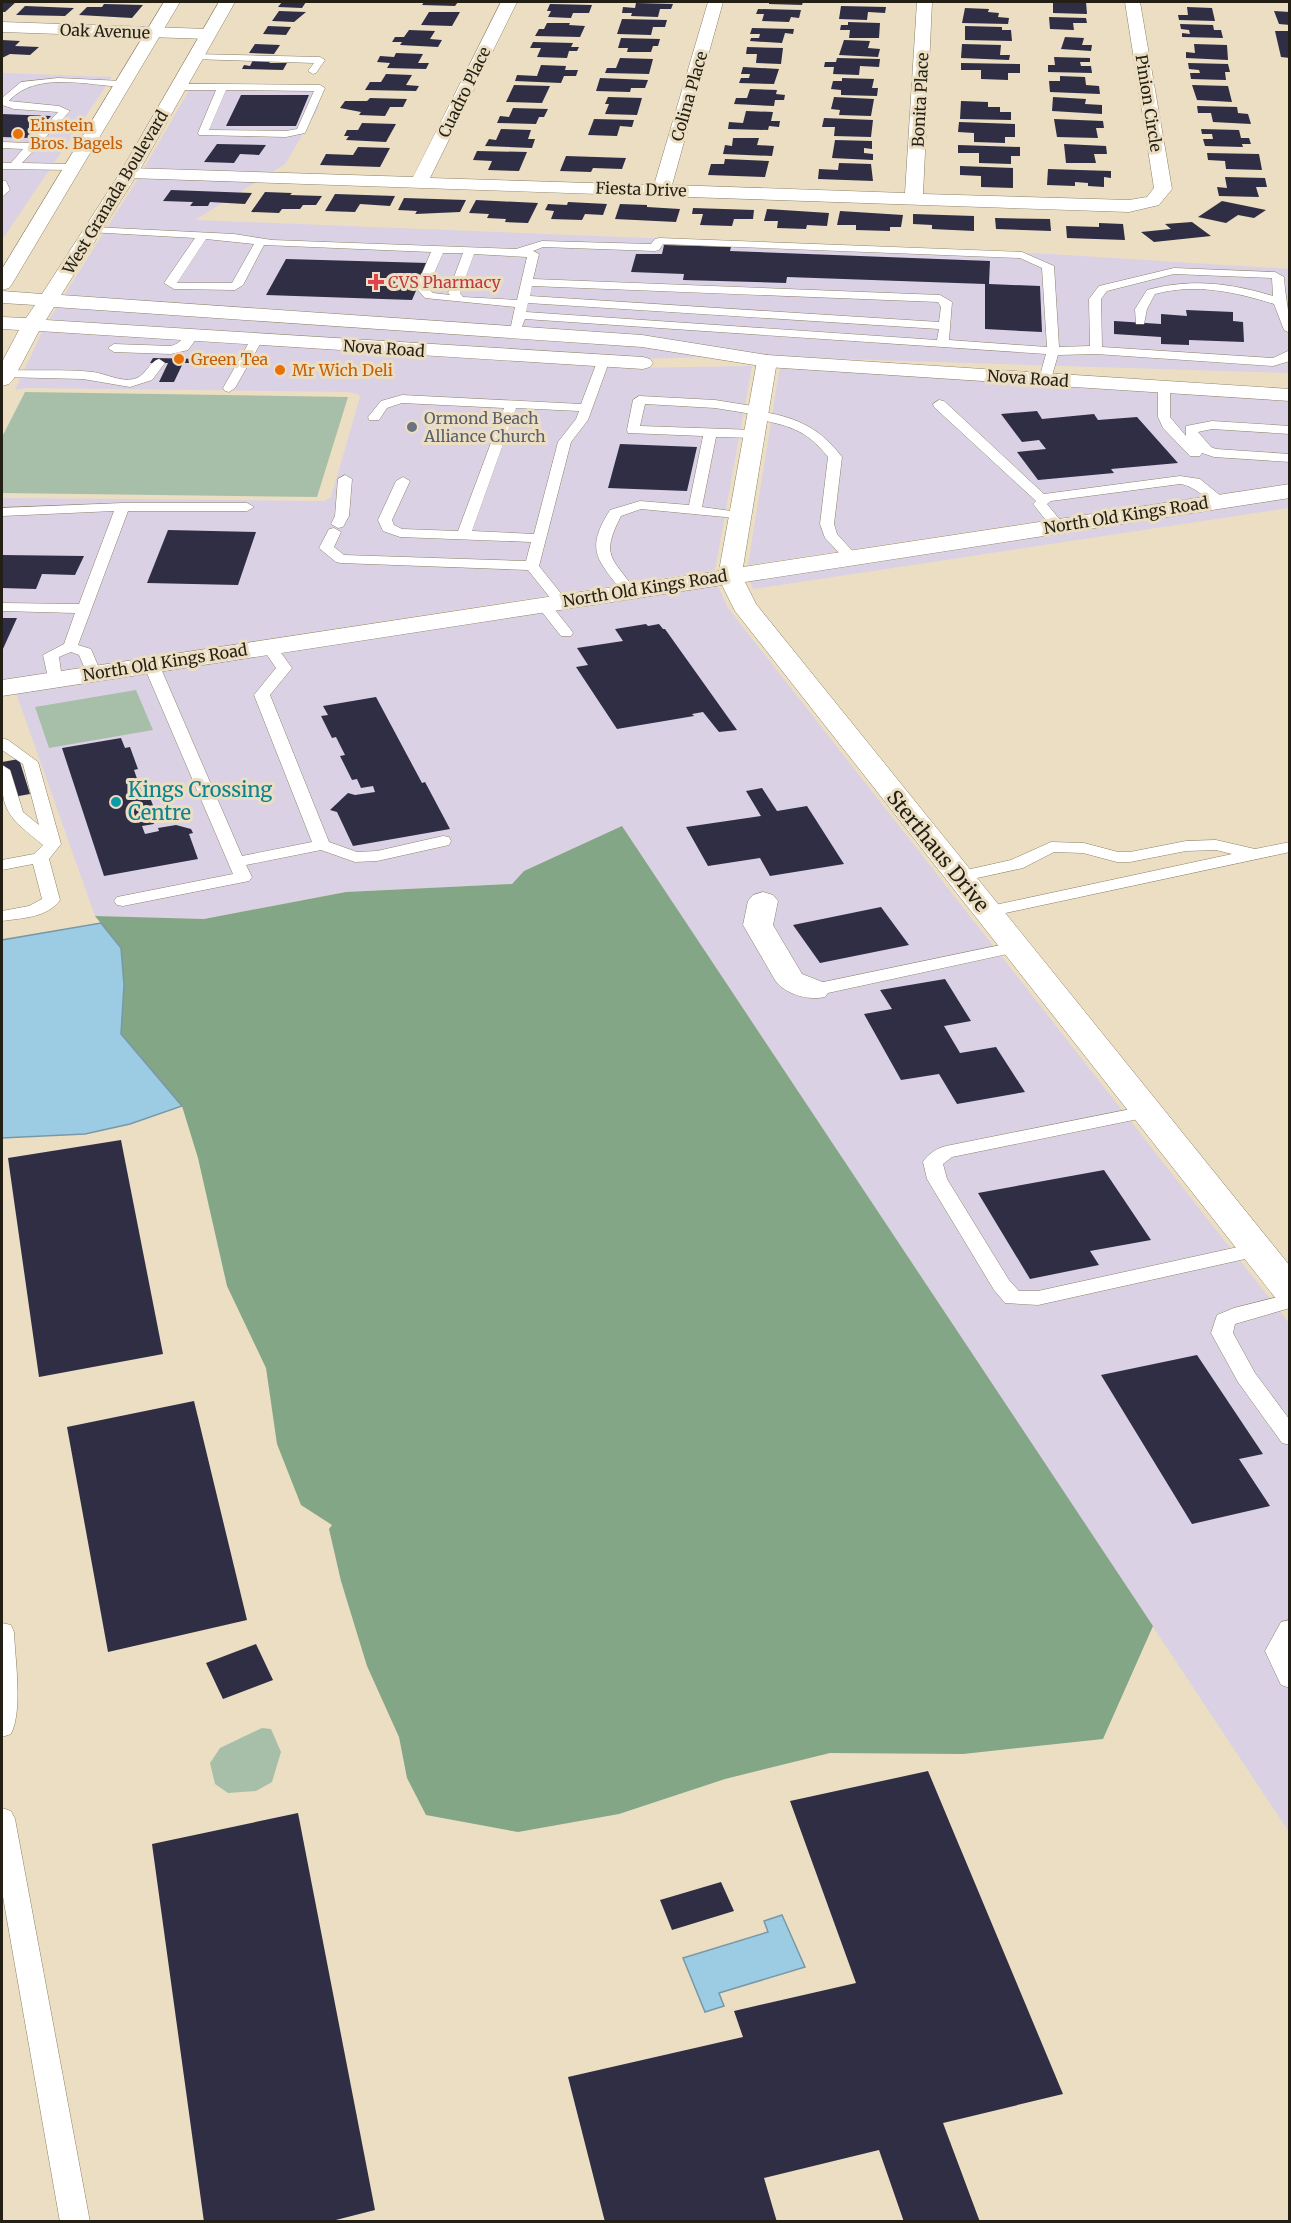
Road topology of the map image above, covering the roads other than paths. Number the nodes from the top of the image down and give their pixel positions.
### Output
1 (172, 2) edge
2 (226, 2) edge
3 (509, 2) edge
4 (716, 2) edge
5 (925, 2) edge
6 (1133, 2) edge
7 (2, 27) edge
8 (154, 32) junction
9 (208, 34) junction
10 (195, 57) junction
11 (313, 71) dead end
12 (2, 82) edge
13 (25, 84) junction
14 (122, 84) junction
15 (178, 87) junction
16 (222, 87) junction
17 (2, 146) edge
18 (32, 146) junction
19 (2, 166) edge
20 (18, 166) junction
21 (69, 173) junction
22 (129, 173) junction
23 (2, 175) edge
24 (419, 182) junction
25 (2, 183) edge
26 (662, 190) junction
27 (2, 194) edge
28 (914, 198) junction
29 (1153, 201) joint
30 (93, 230) junction
31 (203, 235) junction
32 (261, 241) junction
33 (438, 250) junction
34 (469, 251) junction
35 (517, 252) junction
36 (526, 282) junction
37 (2, 284) edge
38 (2, 297) edge
39 (48, 300) junction
40 (459, 300) junction
41 (1279, 303) junction
42 (519, 312) junction
43 (1140, 321) dead end
44 (2, 323) edge
45 (32, 325) junction
46 (945, 326) junction
47 (1290, 330) edge
48 (194, 335) junction
49 (1138, 337) dead end
50 (257, 339) junction
51 (943, 343) junction
52 (1096, 350) junction
53 (1053, 351) junction
54 (1138, 353) junction
55 (1290, 354) edge
56 (109, 356) junction
57 (164, 357) junction
58 (767, 361) junction
59 (603, 362) junction
60 (3, 377) edge
61 (1045, 379) junction
62 (1164, 387) junction
63 (229, 388) dead end
64 (1290, 395) edge
65 (939, 404) dead end
66 (511, 405) junction
67 (586, 408) junction
68 (374, 417) dead end
69 (757, 420) junction
70 (1290, 430) edge
71 (710, 432) junction
72 (1290, 458) edge
73 (1290, 465) edge
74 (345, 479) dead end
75 (403, 481) dead end
76 (1290, 491) edge
77 (1044, 501) junction
78 (1220, 501) junction
79 (123, 507) junction
80 (247, 507) dead end
81 (695, 509) junction
82 (2, 512) edge
83 (741, 516) junction
84 (1058, 526) junction
85 (464, 534) junction
86 (538, 538) junction
87 (851, 557) junction
88 (532, 566) junction
89 (730, 575) junction
90 (629, 591) junction
91 (552, 603) junction
92 (2, 607) edge
93 (84, 609) junction
94 (566, 633) dead end
95 (269, 646) junction
96 (70, 647) junction
97 (151, 664) junction
98 (93, 673) junction
99 (54, 679) junction
100 (2, 688) edge
101 (2, 743) edge
102 (2, 770) edge
103 (443, 841) dead end
104 (52, 844) junction
105 (322, 845) junction
106 (1290, 848) edge
107 (1255, 854) junction
108 (1130, 857) junction
109 (40, 858) junction
110 (236, 862) junction
111 (2, 865) edge
112 (959, 877) junction
113 (1145, 878) junction
114 (123, 901) dead end
115 (763, 901) dead end
116 (987, 912) junction
117 (2, 916) edge
118 (1015, 947) junction
119 (814, 990) joint
120 (1146, 1112) junction
121 (1256, 1250) junction
122 (1290, 1291) edge
123 (1290, 1301) edge
124 (1290, 1437) edge
125 (1289, 1629) edge
126 (2, 1632) edge
127 (1290, 1678) edge
128 (2, 1726) edge
129 (2, 1819) edge
130 (75, 2222) edge

1 - 8 street
2 - 9 street, West Granada Boulevard
3 - 24 street, Cuadro Place
4 - 26 street, Colina Place
5 - 28 street, Bonita Place
6 - 29 street, Pinion Circle
7 - 8 street, Oak Avenue
8 - 9 street, Oak Avenue
8 - 14 street
9 - 10 street, West Granada Boulevard
10 - 11 lane
10 - 15 street, West Granada Boulevard
12 - 13 lane
13 - 14 lane
13 - 18 lane
14 - 21 street
15 - 16 lane
15 - 22 street, West Granada Boulevard
16 - 16 lane
17 - 18 lane
18 - 20 lane
19 - 20 lane
20 - 21 lane
21 - 23 lane
21 - 37 street
22 - 24 street, Fiesta Drive
22 - 30 street, West Granada Boulevard
24 - 26 street, Fiesta Drive
25 - 27 lane
26 - 28 street, Fiesta Drive
28 - 29 street, Fiesta Drive
30 - 31 lane
30 - 39 street, West Granada Boulevard
31 - 32 lane
31 - 32 lane
32 - 33 lane
33 - 34 lane
33 - 40 lane
34 - 35 lane
34 - 40 lane
35 - 36 lane
35 - 53 lane
36 - 42 lane
36 - 46 lane
38 - 39 street, Nova Road
39 - 42 street, Nova Road
39 - 45 street, West Granada Boulevard
40 - 42 lane
41 - 43 lane
41 - 47 lane
41 - 52 lane
42 - 46 lane
42 - 51 lane
42 - 58 street, Nova Road
44 - 45 street, Nova Road
45 - 56 street, Nova Road
45 - 60 street, West Granada Boulevard
46 - 51 lane
48 - 50 street, Nova Road
48 - 56 street, Nova Road
48 - 57 lane
49 - 54 lane
50 - 59 street, Nova Road
50 - 63 lane
51 - 53 lane
52 - 53 lane
52 - 54 lane
53 - 61 lane
54 - 55 lane
56 - 57 lane
56 - 57 lane
56 - 60 lane
58 - 59 street, Nova Road
58 - 61 street, Nova Road
58 - 69 street
59 - 67 lane
61 - 62 street, Nova Road
62 - 64 street, Nova Road
62 - 73 lane
65 - 77 lane
66 - 67 lane
66 - 68 lane
66 - 85 lane
67 - 86 lane
69 - 71 lane
69 - 71 lane
69 - 83 street
69 - 87 lane
70 - 72 lane
71 - 81 lane
74 - 88 lane
75 - 85 lane
76 - 78 street, North Old Kings Road
77 - 78 lane
77 - 84 lane
78 - 84 street, North Old Kings Road
79 - 80 lane
79 - 82 lane
79 - 93 lane
81 - 83 lane
81 - 90 lane
83 - 89 street
84 - 87 street, North Old Kings Road
85 - 86 lane
86 - 88 lane
87 - 89 street, North Old Kings Road
88 - 91 lane
89 - 90 street, North Old Kings Road
89 - 112 street, Sterthaus Drive
90 - 91 street, North Old Kings Road
91 - 94 lane
91 - 95 street, North Old Kings Road
92 - 93 lane
93 - 96 lane
95 - 97 street, North Old Kings Road
95 - 105 lane
96 - 98 lane
96 - 99 lane
97 - 98 street, North Old Kings Road
97 - 110 lane
98 - 99 street, North Old Kings Road
99 - 100 street, North Old Kings Road
101 - 104 lane
102 - 104 lane
103 - 105 lane
104 - 109 lane
105 - 110 lane
106 - 107 lane
107 - 108 lane
107 - 113 lane
108 - 112 lane
108 - 113 lane
109 - 111 lane
109 - 117 lane
110 - 114 lane
112 - 116 street, Sterthaus Drive
113 - 116 lane
115 - 119 street
116 - 118 street, Sterthaus Drive
118 - 119 lane
118 - 120 street, Sterthaus Drive
120 - 121 street, Sterthaus Drive
120 - 121 lane
121 - 122 street, Sterthaus Drive
123 - 124 lane
125 - 127 lane
126 - 128 lane
129 - 130 lane

